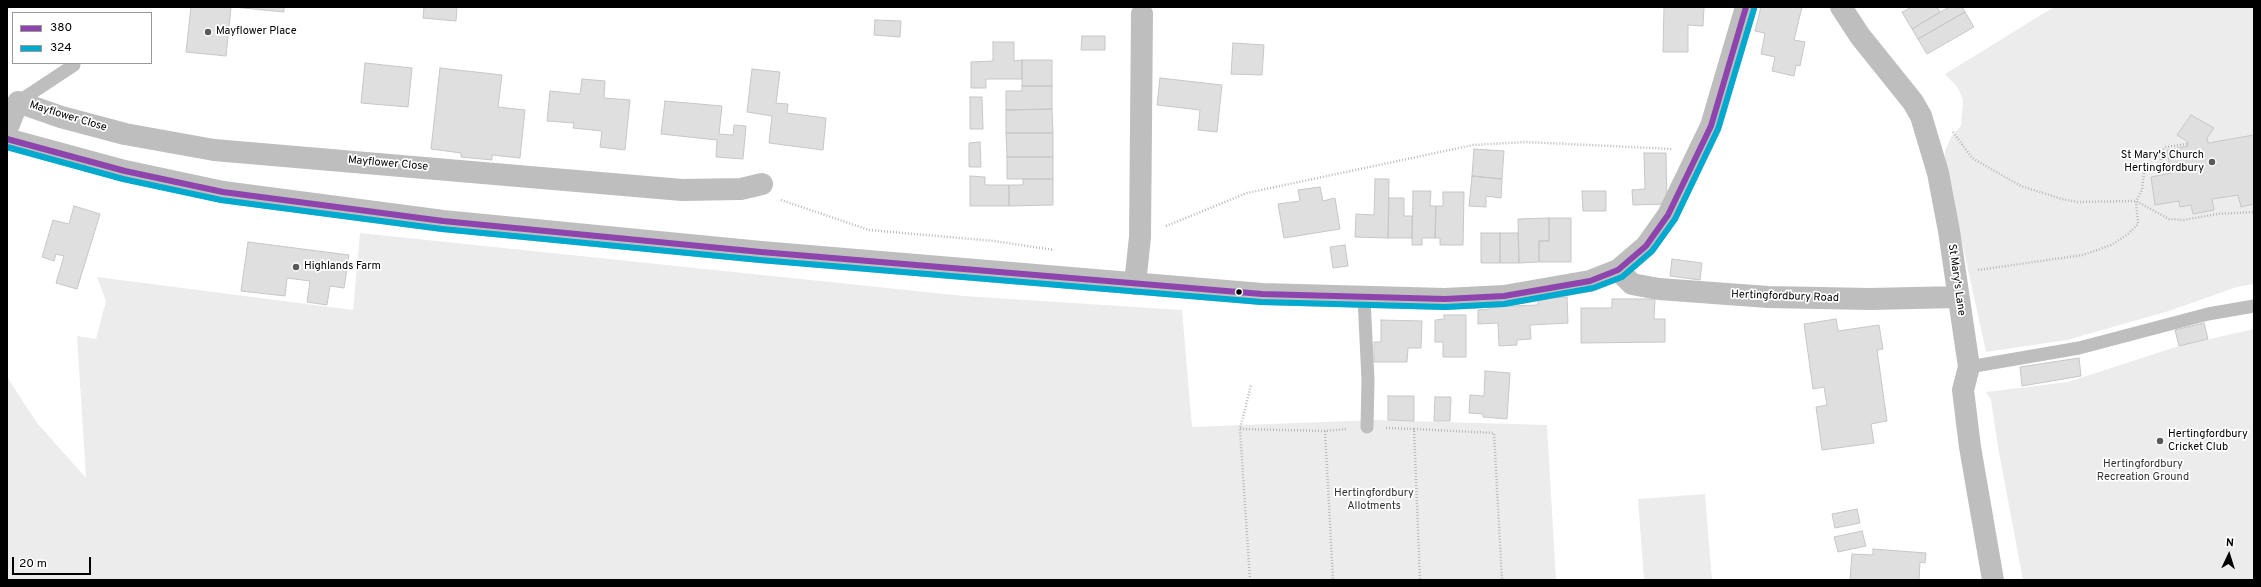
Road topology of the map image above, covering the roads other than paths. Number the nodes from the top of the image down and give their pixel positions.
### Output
1 (1746, 7) edge
2 (1841, 7) edge
3 (1142, 14) dead end
4 (74, 65) dead end
5 (18, 102) junction
6 (7, 130) edge
7 (7, 140) edge
8 (762, 184) road end
9 (1618, 270) junction
10 (1135, 284) junction
11 (1958, 297) junction
12 (1364, 298) junction
13 (2254, 306) edge
14 (1968, 367) junction
15 (1367, 427) road end
16 (1993, 580) edge

1 - 9 street
2 - 11 street, St Mary's Lane
3 - 10 street
4 - 5 lane
5 - 6 street
5 - 8 street, Mayflower Close
7 - 10 street
9 - 11 street, Hertingfordbury Road
9 - 12 street
10 - 12 street
11 - 14 street, St Mary's Lane
12 - 15 lane
13 - 14 lane
14 - 16 street, St Mary's Lane

